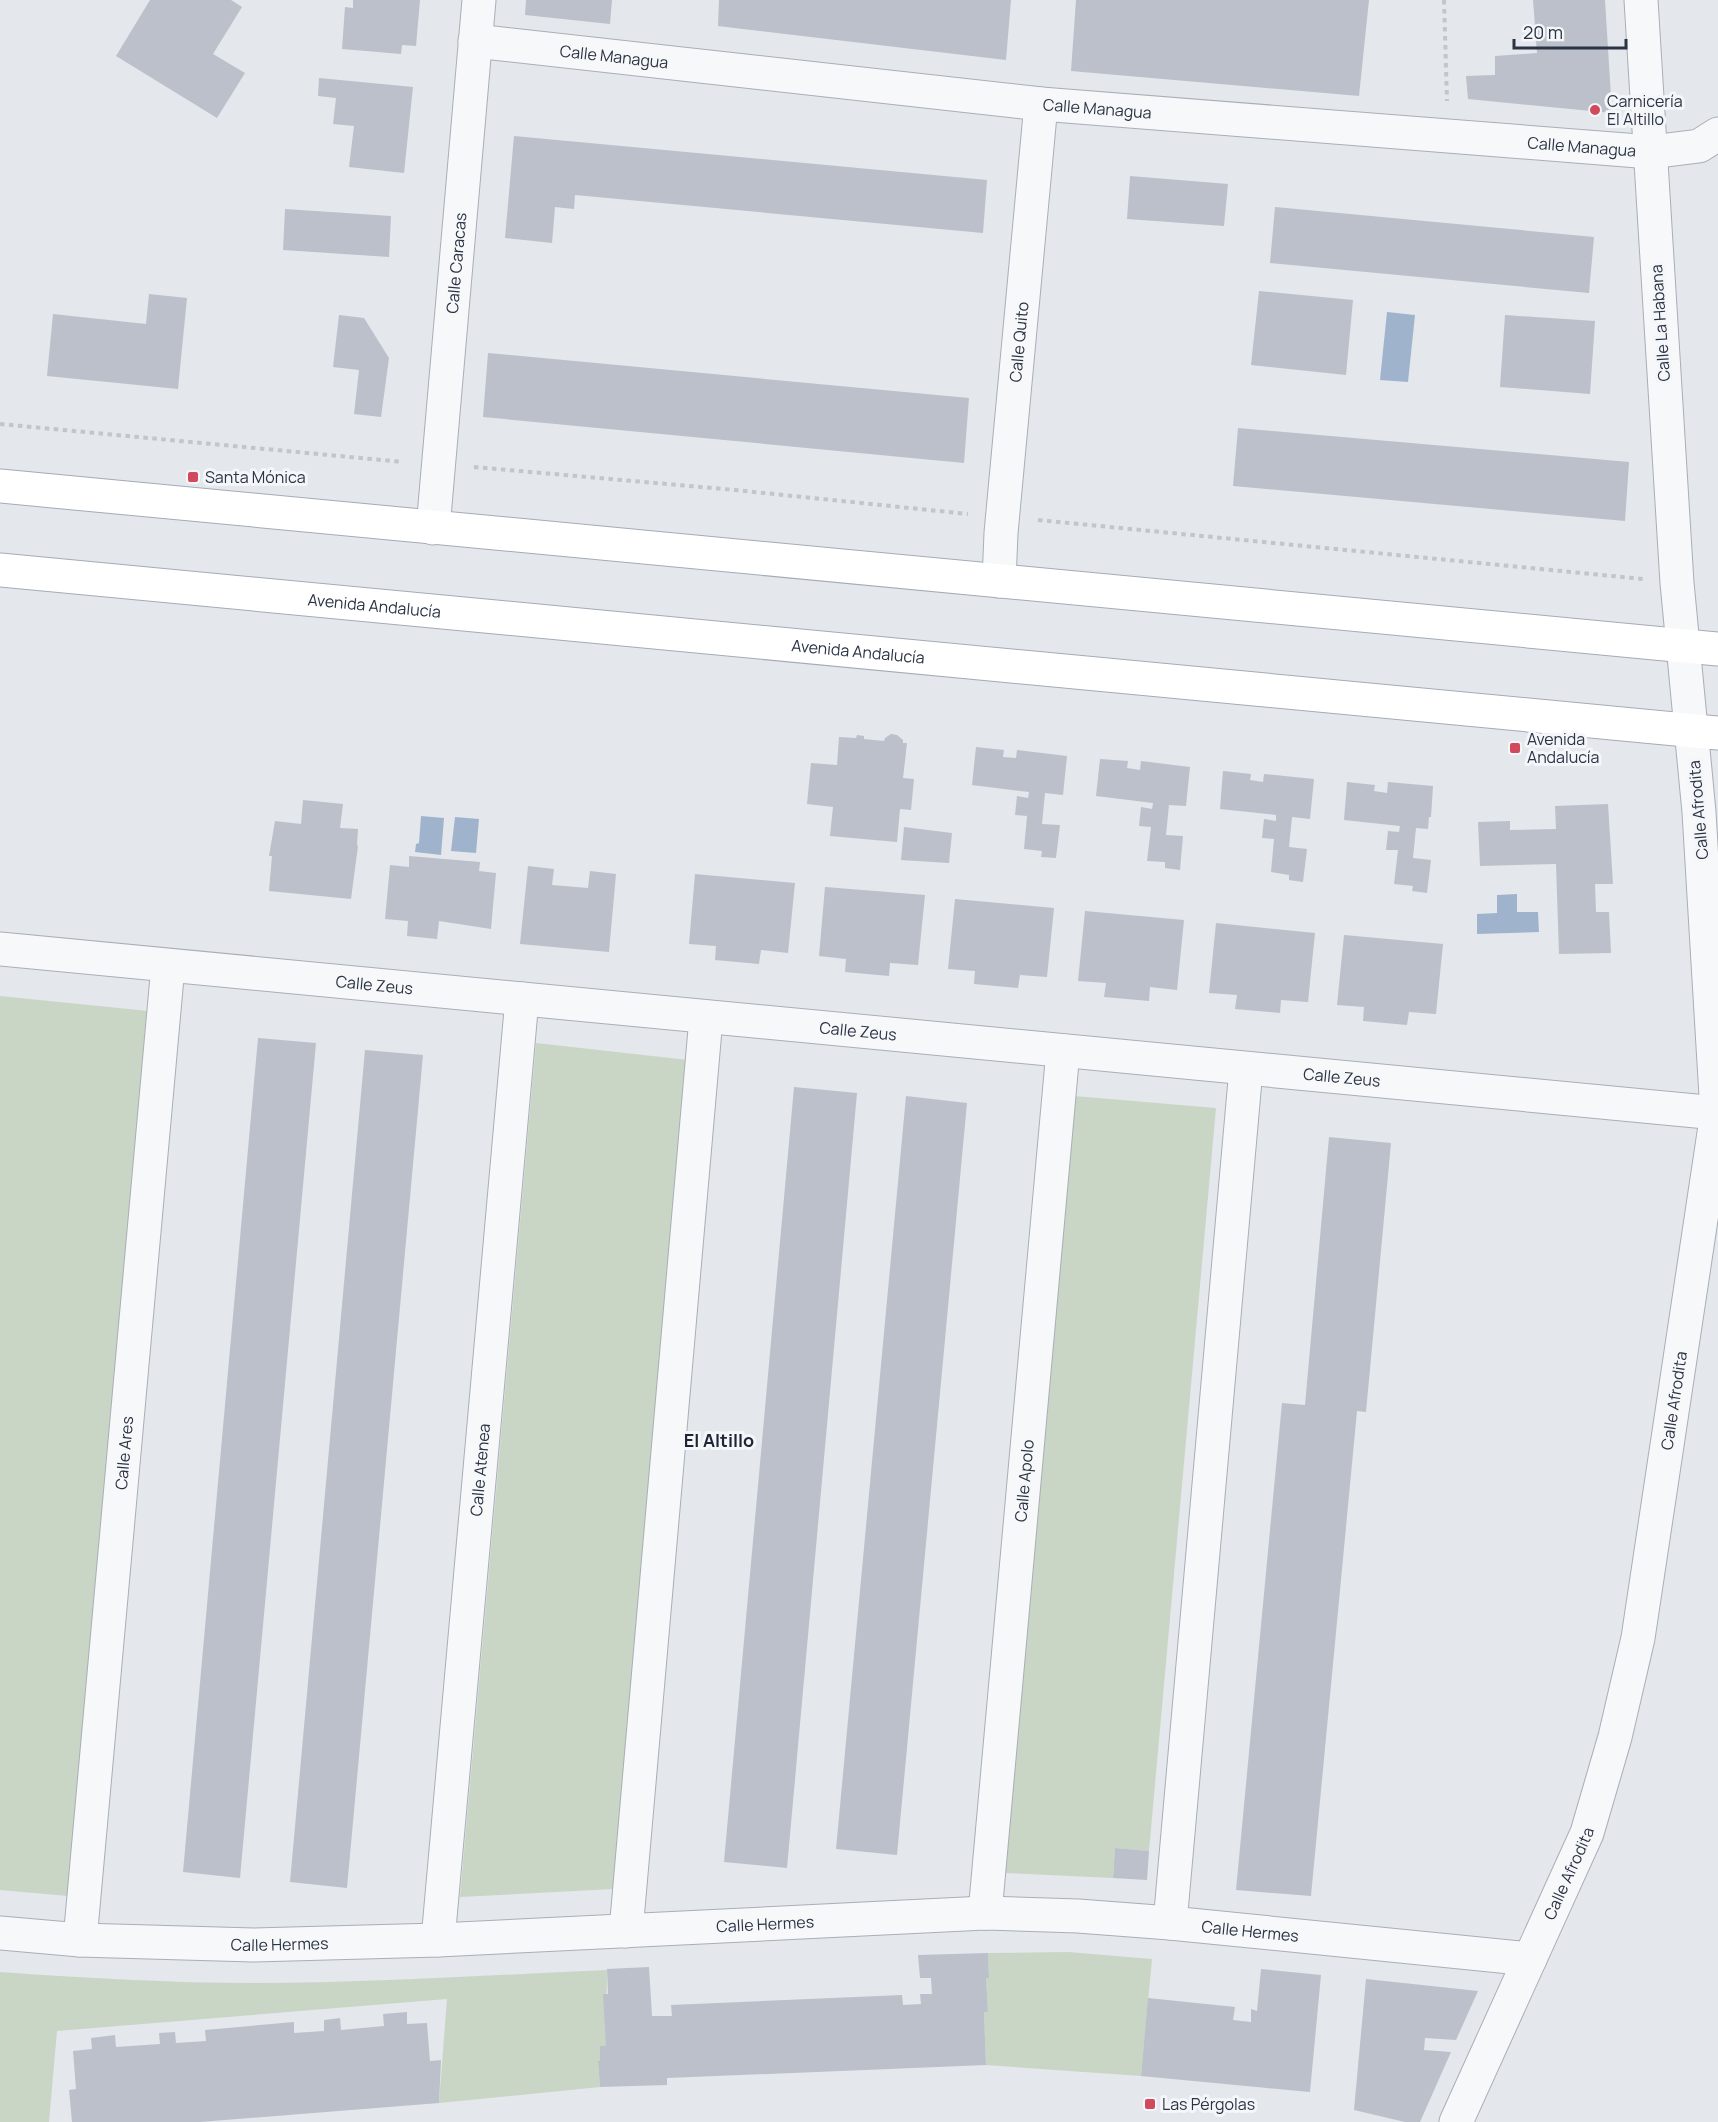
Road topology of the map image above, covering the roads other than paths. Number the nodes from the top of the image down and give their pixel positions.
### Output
1 (479, 0) edge
2 (1641, 0) edge
3 (475, 41) junction
4 (1041, 104) junction
5 (1718, 135) edge
6 (1651, 152) junction
7 (0, 486) edge
8 (433, 528) junction
9 (0, 570) edge
10 (999, 581) junction
11 (1682, 646) junction
12 (1718, 649) edge
13 (1704, 732) edge
14 (0, 949) edge
15 (168, 966) junction
16 (522, 999) junction
17 (706, 1018) junction
18 (1063, 1051) junction
19 (1246, 1069) junction
20 (1717, 1113) edge
21 (985, 1913) junction
22 (1170, 1923) junction
23 (626, 1931) junction
24 (0, 1933) edge
25 (80, 1940) junction
26 (438, 1940) junction
27 (1530, 1959) junction
28 (1456, 2122) edge

1 - 3 street, Calle Caracas
2 - 6 street, Calle La Habana
3 - 4 street, Calle Managua
3 - 8 street, Calle Caracas
4 - 6 street, Calle Managua
4 - 10 street, Calle Quito
5 - 6 street, Calle Managua
6 - 11 street, Calle La Habana
7 - 8 main road
8 - 10 main road
9 - 13 main road, Avenida Andalucía
10 - 11 main road
11 - 12 main road
11 - 13 street, Calle Afrodita
13 - 20 street, Calle Afrodita
14 - 15 street, Calle Zeus
15 - 16 street, Calle Zeus
15 - 25 street, Calle Ares
16 - 17 street, Calle Zeus
16 - 26 street, Calle Atenea
17 - 18 street, Calle Zeus
17 - 23 street
18 - 19 street, Calle Zeus
18 - 21 street, Calle Apolo
19 - 20 street, Calle Zeus
19 - 22 street
20 - 27 street, Calle Afrodita
21 - 22 street, Calle Hermes
21 - 23 street, Calle Hermes
22 - 27 street, Calle Hermes
23 - 26 street, Calle Hermes
24 - 25 street, Calle Hermes
25 - 26 street, Calle Hermes
27 - 28 street, Calle Afrodita

